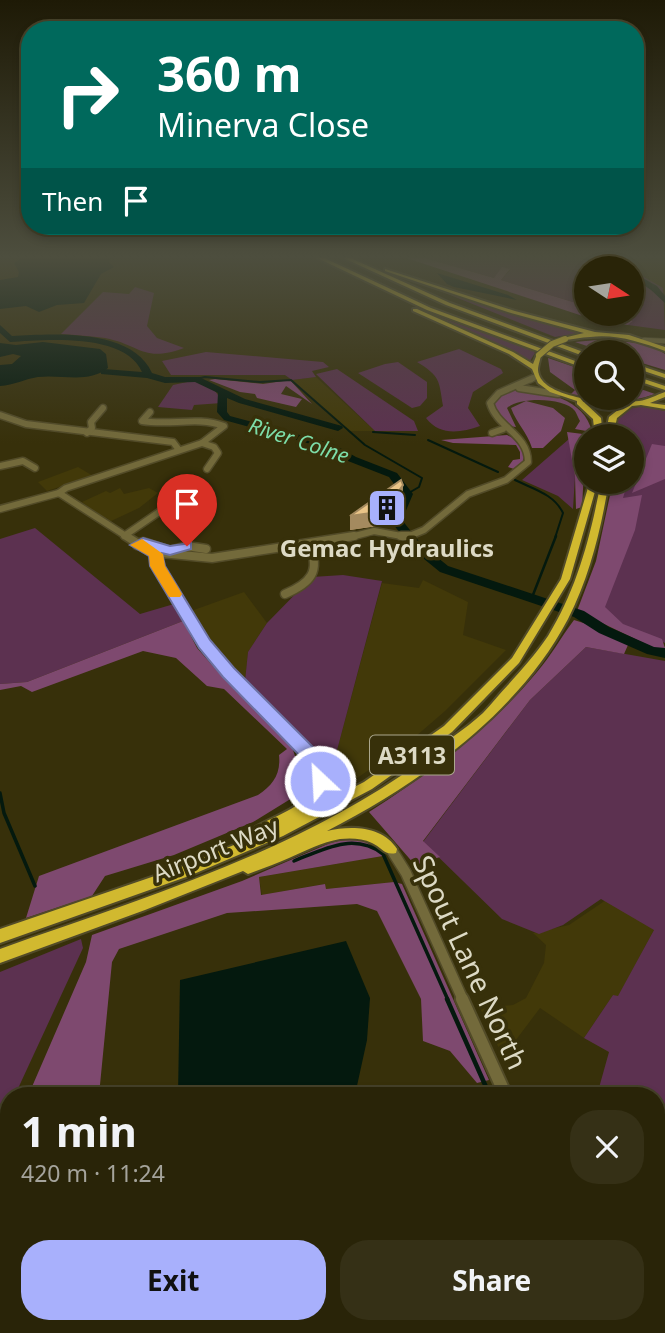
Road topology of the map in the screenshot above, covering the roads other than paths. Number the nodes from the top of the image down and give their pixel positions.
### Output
1 (435, 318) edge
2 (452, 318) edge
3 (470, 318) edge
4 (486, 318) edge
5 (500, 318) edge
6 (536, 318) edge
7 (593, 334) junction
8 (644, 340) junction
9 (665, 341) edge
10 (574, 346) edge
11 (665, 349) edge
12 (574, 351) edge
13 (574, 357) edge
14 (574, 363) edge
15 (644, 369) edge
16 (536, 372) junction
17 (644, 374) edge
18 (665, 376) edge
19 (644, 381) edge
20 (665, 381) edge
21 (516, 388) junction
22 (644, 388) edge
23 (665, 388) edge
24 (561, 394) junction
25 (662, 395) edge
26 (574, 399) edge
27 (644, 401) edge
28 (644, 405) edge
29 (665, 407) edge
30 (103, 408) dead end
31 (626, 410) edge
32 (150, 412) dead end
33 (0, 415) edge
34 (612, 424) edge
35 (503, 429) junction
36 (88, 433) junction
37 (492, 433) dead end
38 (202, 443) junction
39 (179, 450) junction
40 (207, 463) dead end
41 (0, 466) edge
42 (34, 467) dead end
43 (59, 493) junction
44 (591, 494) edge
45 (602, 494) edge
46 (177, 501) dead end
47 (0, 509) edge
48 (124, 536) junction
49 (137, 545) junction
50 (309, 545) junction
51 (206, 549) dead end
52 (156, 554) junction
53 (285, 594) dead end
54 (309, 754) joint
55 (391, 849) joint
56 (237, 851) junction
57 (216, 875) junction
58 (0, 936) edge
59 (0, 956) edge
60 (502, 1087) edge

1 - 16 highway
2 - 14 highway
3 - 13 highway
4 - 12 highway
5 - 10 highway
6 - 7 highway
7 - 8 highway
7 - 16 highway, bridge
8 - 9 street
8 - 11 highway
15 - 18 highway
16 - 21 street
16 - 24 highway
17 - 20 highway
19 - 23 highway
21 - 24 street
21 - 35 street
22 - 25 highway
24 - 26 highway
25 - 27 highway
28 - 29 highway
30 - 36 street
31 - 34 highway
32 - 38 street
33 - 36 street
35 - 37 street
35 - 50 street
36 - 39 street
38 - 39 street
38 - 40 street
39 - 43 street
41 - 42 street
43 - 47 street
43 - 48 street
44 - 56 highway, Airport Way / A3113
45 - 57 highway, Airport Way / A3113
46 - 48 street
48 - 49 street
49 - 51 street
49 - 52 street
50 - 52 street
50 - 53 street
52 - 54 street
54 - 56 highway
55 - 57 highway
55 - 60 street, Spout Lane North
56 - 58 highway, Airport Way / A3113
57 - 59 highway, Airport Way / A3113

